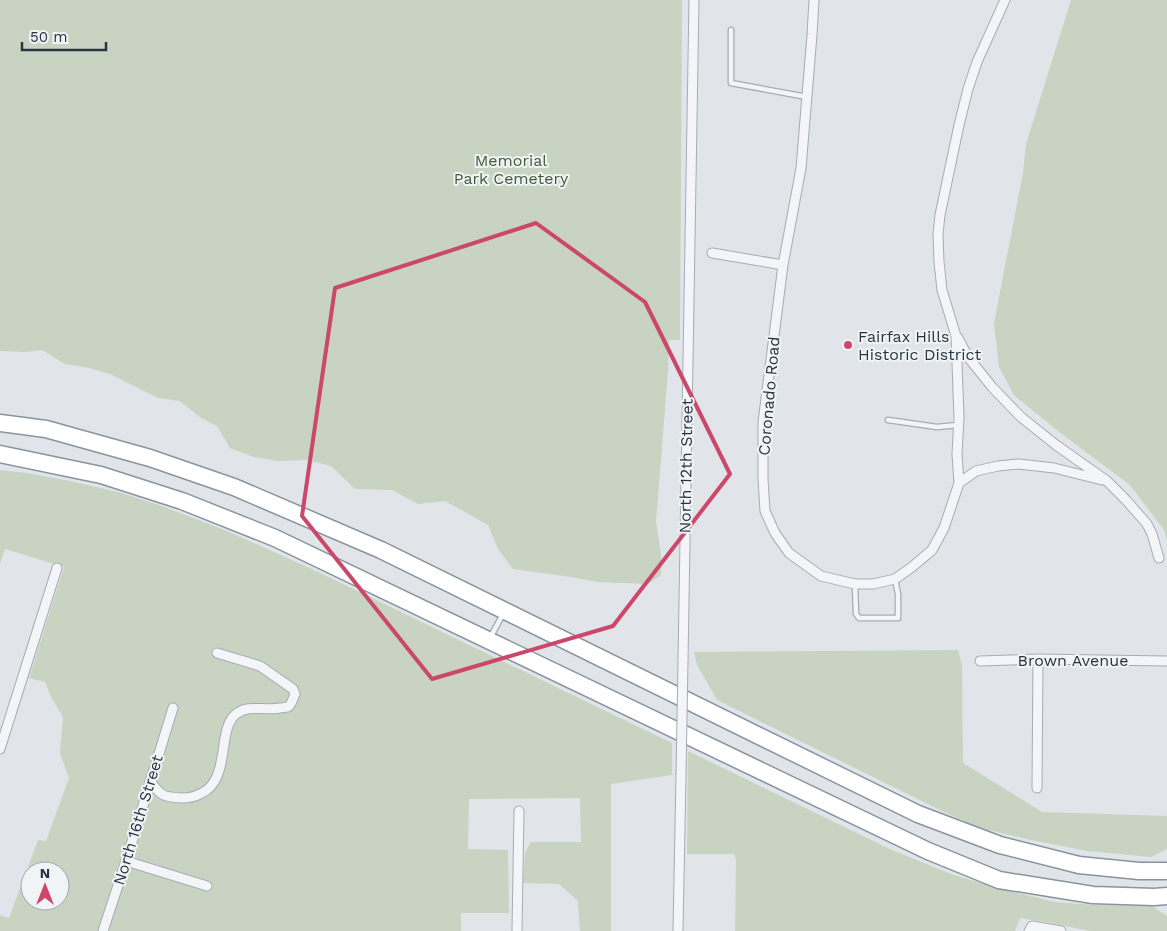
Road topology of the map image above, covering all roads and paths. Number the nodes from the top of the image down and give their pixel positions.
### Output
1 (694, 0) edge
2 (814, 0) edge
3 (1005, 0) edge
4 (732, 30) dead end
5 (807, 97) junction
6 (712, 253) dead end
7 (783, 265) junction
8 (956, 336) junction
9 (888, 420) dead end
10 (0, 423) edge
11 (958, 425) junction
12 (0, 454) edge
13 (1107, 482) junction
14 (958, 483) junction
15 (1159, 558) dead end
16 (57, 568) dead end
17 (895, 579) junction
18 (855, 584) junction
19 (505, 611) junction
20 (489, 640) junction
21 (217, 653) dead end
22 (1038, 659) junction
23 (980, 660) dead end
24 (1167, 661) edge
25 (173, 708) dead end
26 (0, 749) edge
27 (150, 781) junction
28 (1037, 788) dead end
29 (519, 811) dead end
30 (126, 861) junction
31 (1167, 871) edge
32 (206, 886) dead end
33 (1167, 896) edge
34 (1030, 928) edge
35 (103, 931) edge
36 (517, 931) edge
37 (678, 931) edge
38 (1061, 931) edge

1 - 37 street, North 12th Street, bridge
2 - 5 street, Coronado Road
3 - 8 street
4 - 5 lane
5 - 7 street, Coronado Road
6 - 7 street
7 - 18 street, Coronado Road
8 - 11 street, Coronado Road
8 - 13 street
9 - 11 lane
10 - 19 highway
11 - 14 street, Coronado Road
12 - 20 highway
13 - 14 street
13 - 15 street
14 - 17 street, Coronado Road
16 - 26 street
17 - 18 street, Coronado Road
17 - 18 lane
19 - 20 lane
19 - 31 highway
20 - 33 highway
21 - 27 street
22 - 23 street, Brown Avenue
22 - 24 street, Brown Avenue
22 - 28 street
25 - 27 street, North 16th Street
27 - 30 street, North 16th Street
29 - 36 street
30 - 32 street
30 - 35 street, North 16th Street
34 - 38 street

